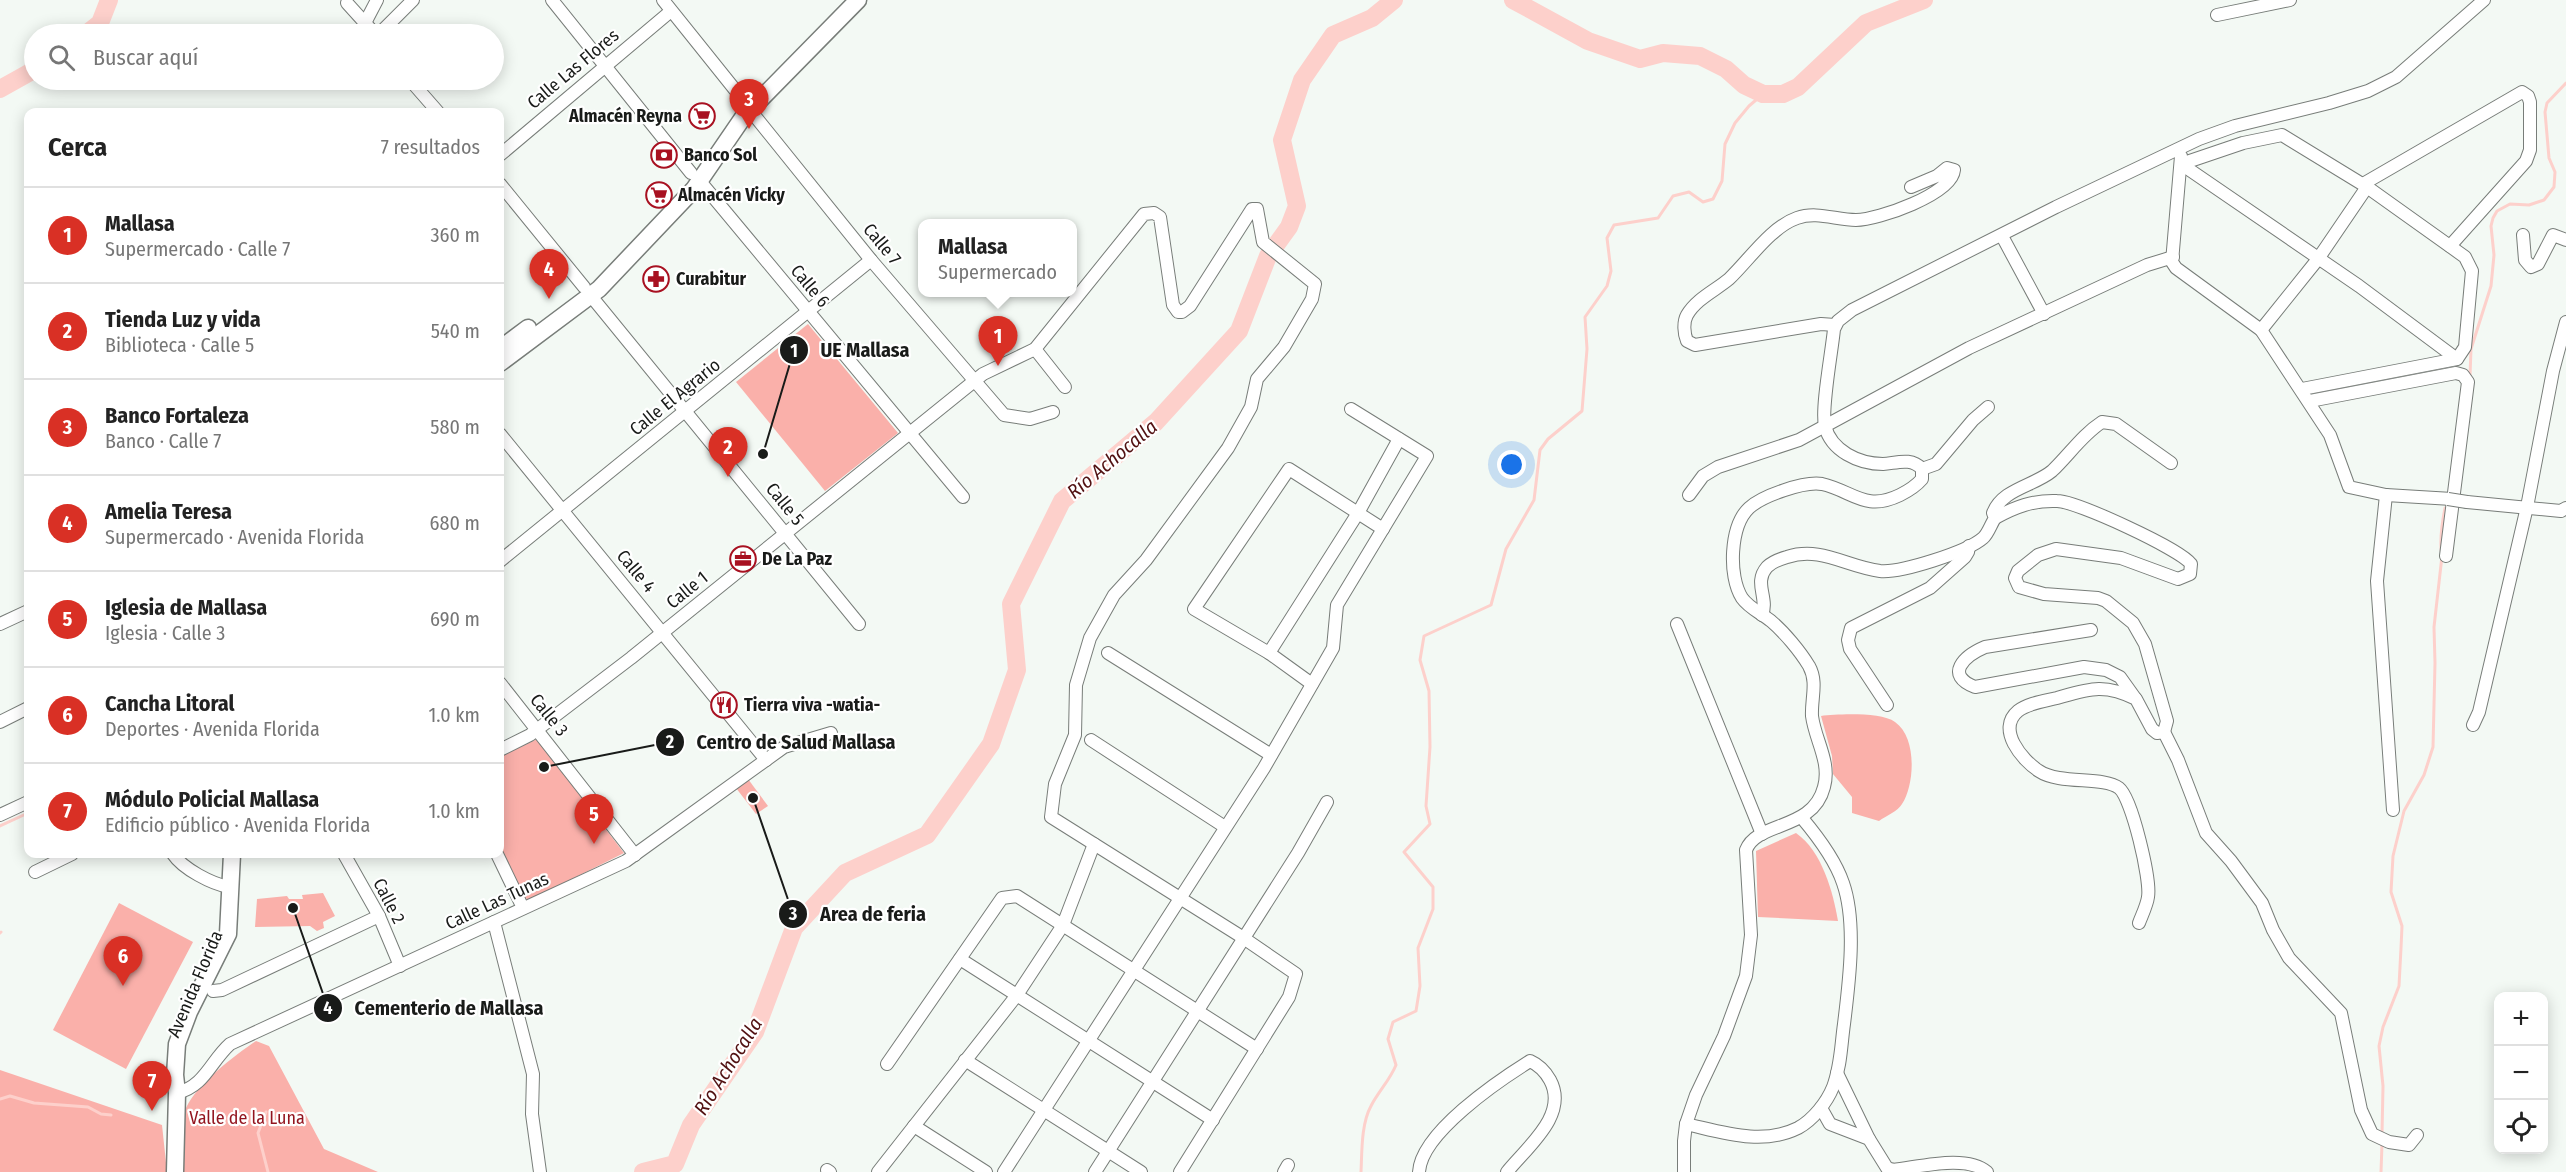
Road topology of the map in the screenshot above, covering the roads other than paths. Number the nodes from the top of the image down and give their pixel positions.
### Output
1 (377, 0) edge
2 (413, 0) edge
3 (552, 0) edge
4 (663, 0) edge
5 (843, 0) edge
6 (858, 0) edge
7 (2290, 0) edge
8 (2484, 0) edge
9 (347, 3) dead end
10 (671, 11) junction
11 (2217, 15) dead end
12 (365, 23) joint
13 (388, 24) edge
14 (605, 65) junction
15 (419, 90) edge
16 (747, 106) junction
17 (434, 108) edge
18 (2181, 149) junction
19 (504, 152) edge
20 (2181, 164) junction
21 (695, 177) junction
22 (2365, 185) junction
23 (1911, 187) dead end
24 (504, 189) edge
25 (2523, 235) dead end
26 (2002, 236) junction
27 (2566, 240) edge
28 (2450, 246) junction
29 (2173, 257) junction
30 (2318, 259) junction
31 (871, 260) junction
32 (587, 292) junction
33 (1077, 296) edge
34 (1076, 297) edge
35 (808, 311) junction
36 (2044, 314) junction
37 (2566, 322) edge
38 (1835, 325) junction
39 (2261, 330) junction
40 (504, 346) edge
41 (1035, 348) junction
42 (2457, 359) junction
43 (504, 360) edge
44 (974, 382) junction
45 (1065, 387) dead end
46 (2302, 389) junction
47 (2310, 401) junction
48 (1988, 407) dead end
49 (1351, 409) dead end
50 (686, 412) junction
51 (1053, 412) dead end
52 (1825, 426) junction
53 (910, 435) junction
54 (504, 439) edge
55 (1399, 439) junction
56 (2171, 464) dead end
57 (1922, 469) junction
58 (1689, 495) dead end
59 (2386, 495) junction
60 (963, 497) dead end
61 (2450, 499) junction
62 (2527, 507) junction
63 (2566, 508) edge
64 (562, 511) junction
65 (1358, 513) junction
66 (1995, 518) junction
67 (1383, 529) junction
68 (785, 534) junction
69 (1969, 546) junction
70 (2446, 556) dead end
71 (504, 558) edge
72 (24, 613) edge
73 (1762, 615) junction
74 (0, 624) edge
75 (859, 624) dead end
76 (1677, 624) dead end
77 (2091, 630) dead end
78 (663, 632) junction
79 (1108, 653) dead end
80 (1269, 653) junction
81 (1312, 684) junction
82 (504, 688) edge
83 (2136, 699) junction
84 (1887, 705) dead end
85 (24, 710) edge
86 (0, 722) edge
87 (2473, 725) dead end
88 (538, 729) junction
89 (2164, 732) junction
90 (831, 733) dead end
91 (1091, 740) dead end
92 (504, 748) edge
93 (1271, 755) junction
94 (766, 760) junction
95 (1328, 802) dead end
96 (24, 804) edge
97 (2393, 810) dead end
98 (0, 815) edge
99 (1802, 818) junction
100 (1225, 826) junction
101 (1762, 834) junction
102 (1094, 844) junction
103 (635, 855) junction
104 (64, 858) edge
105 (176, 858) edge
106 (232, 858) edge
107 (242, 858) edge
108 (346, 858) edge
109 (499, 858) edge
110 (35, 872) dead end
111 (235, 887) junction
112 (1179, 897) junction
113 (523, 908) junction
114 (379, 916) junction
115 (494, 922) junction
116 (2139, 923) dead end
117 (1062, 925) junction
118 (1244, 938) junction
119 (960, 959) junction
120 (400, 966) junction
121 (1133, 970) junction
122 (208, 988) junction
123 (1017, 995) junction
124 (1197, 1011) junction
125 (1088, 1040) junction
126 (1257, 1049) junction
127 (965, 1060) junction
128 (887, 1064) dead end
129 (1838, 1073) junction
130 (1153, 1082) junction
131 (177, 1093) junction
132 (1821, 1108) junction
133 (1044, 1110) junction
134 (1213, 1120) junction
135 (1686, 1124) junction
136 (914, 1126) junction
137 (2417, 1135) dead end
138 (1869, 1139) junction
139 (1108, 1151) junction
140 (175, 1172) edge
141 (540, 1172) edge
142 (878, 1172) edge
143 (986, 1172) edge
144 (1004, 1172) edge
145 (1095, 1172) edge
146 (1141, 1172) edge
147 (1180, 1172) edge
148 (1419, 1172) edge
149 (1507, 1172) edge
150 (1684, 1172) edge
151 (1987, 1172) edge

1 - 12 street
2 - 13 street
3 - 14 street, Calle 6
4 - 10 street, Calle 7
5 - 16 main road
6 - 16 main road
7 - 11 street
8 - 18 street
9 - 12 street
10 - 14 street, Calle Las Flores
10 - 16 street, Calle 7
14 - 19 street, Calle Las Flores
14 - 21 street, Calle 6
15 - 17 street
16 - 21 main road
16 - 31 street, Calle 7
18 - 20 street
18 - 26 street
20 - 22 street
20 - 29 street
20 - 30 street
21 - 32 main road
21 - 35 street, Calle 6
22 - 28 street
22 - 28 street
22 - 30 street
23 - 38 street
24 - 32 street, Calle 5
25 - 27 street
26 - 36 street
26 - 38 street
28 - 42 street
29 - 36 street
29 - 39 street
30 - 39 street
30 - 42 street
31 - 35 street, Calle El Agrario
31 - 44 street, Calle 7
32 - 40 main road
32 - 43 main road
32 - 50 street, Calle 5
33 - 102 street
34 - 41 street
35 - 50 street, Calle El Agrario
35 - 53 street, Calle 6
36 - 52 street
37 - 62 street
38 - 52 street
39 - 46 street
41 - 44 street, Calle 1
41 - 45 street
42 - 46 street
44 - 51 street, Calle 7
44 - 53 street, Calle 1
46 - 47 street
47 - 59 street
47 - 61 street
48 - 57 street
49 - 55 street
50 - 64 street, Calle El Agrario
50 - 68 street, Calle 5
52 - 57 street
52 - 58 street
53 - 60 street, Calle 6
53 - 68 street, Calle 1
54 - 64 street, Calle 4
55 - 65 street
55 - 67 street
56 - 66 street
57 - 73 street
59 - 61 street
59 - 97 street
61 - 62 street, bridge
61 - 70 street
62 - 63 street
62 - 87 street
64 - 71 street, Calle El Agrario
64 - 78 street, Calle 4
65 - 67 street
65 - 80 street
65 - 80 street
66 - 69 street
66 - 89 street
67 - 81 street
68 - 75 street, Calle 5
68 - 78 street, Calle 1
69 - 73 street
69 - 84 street
72 - 74 street
73 - 99 street
76 - 101 street
77 - 83 street
78 - 88 street, Calle 1
78 - 94 street, Calle 4
79 - 93 street
80 - 81 street
81 - 93 street
82 - 88 street, Calle 3
83 - 89 street
83 - 116 street
85 - 86 street
88 - 92 street, Calle 1
88 - 103 street, Calle 3
89 - 137 street
90 - 94 street, Calle Las Tunas
91 - 100 street
93 - 100 street
94 - 103 street, Calle Las Tunas
95 - 118 street
96 - 98 street
99 - 101 street
99 - 129 street
100 - 112 street
101 - 135 street
102 - 112 street
102 - 117 street
103 - 113 street, Calle Las Tunas
104 - 110 street
105 - 111 street
106 - 111 main road, Avenida Florida
107 - 111 main road, Avenida Florida
108 - 114 street, Calle 2
109 - 113 street
111 - 122 main road, Avenida Florida
112 - 118 street
112 - 121 street
113 - 115 street, Calle Las Tunas
114 - 120 street, Calle 2
114 - 122 street
115 - 120 street, Calle Las Tunas
115 - 141 street
117 - 119 street
117 - 121 street
117 - 123 street
118 - 124 street
118 - 126 street
119 - 123 street
119 - 128 street
120 - 131 street, Calle Las Tunas
121 - 124 street
121 - 125 street
122 - 131 main road, Avenida Florida
123 - 125 street
123 - 127 street
124 - 126 street
124 - 130 street
125 - 130 street
125 - 133 street
126 - 134 street
127 - 133 street
127 - 136 street
129 - 132 street
129 - 138 street
130 - 134 street
130 - 139 street
131 - 140 main road, Avenida Florida
132 - 135 street
132 - 138 street
133 - 139 street
133 - 144 street
134 - 147 street
135 - 150 street
136 - 142 street
136 - 143 street
138 - 151 street
139 - 145 street
139 - 146 street
148 - 149 street

